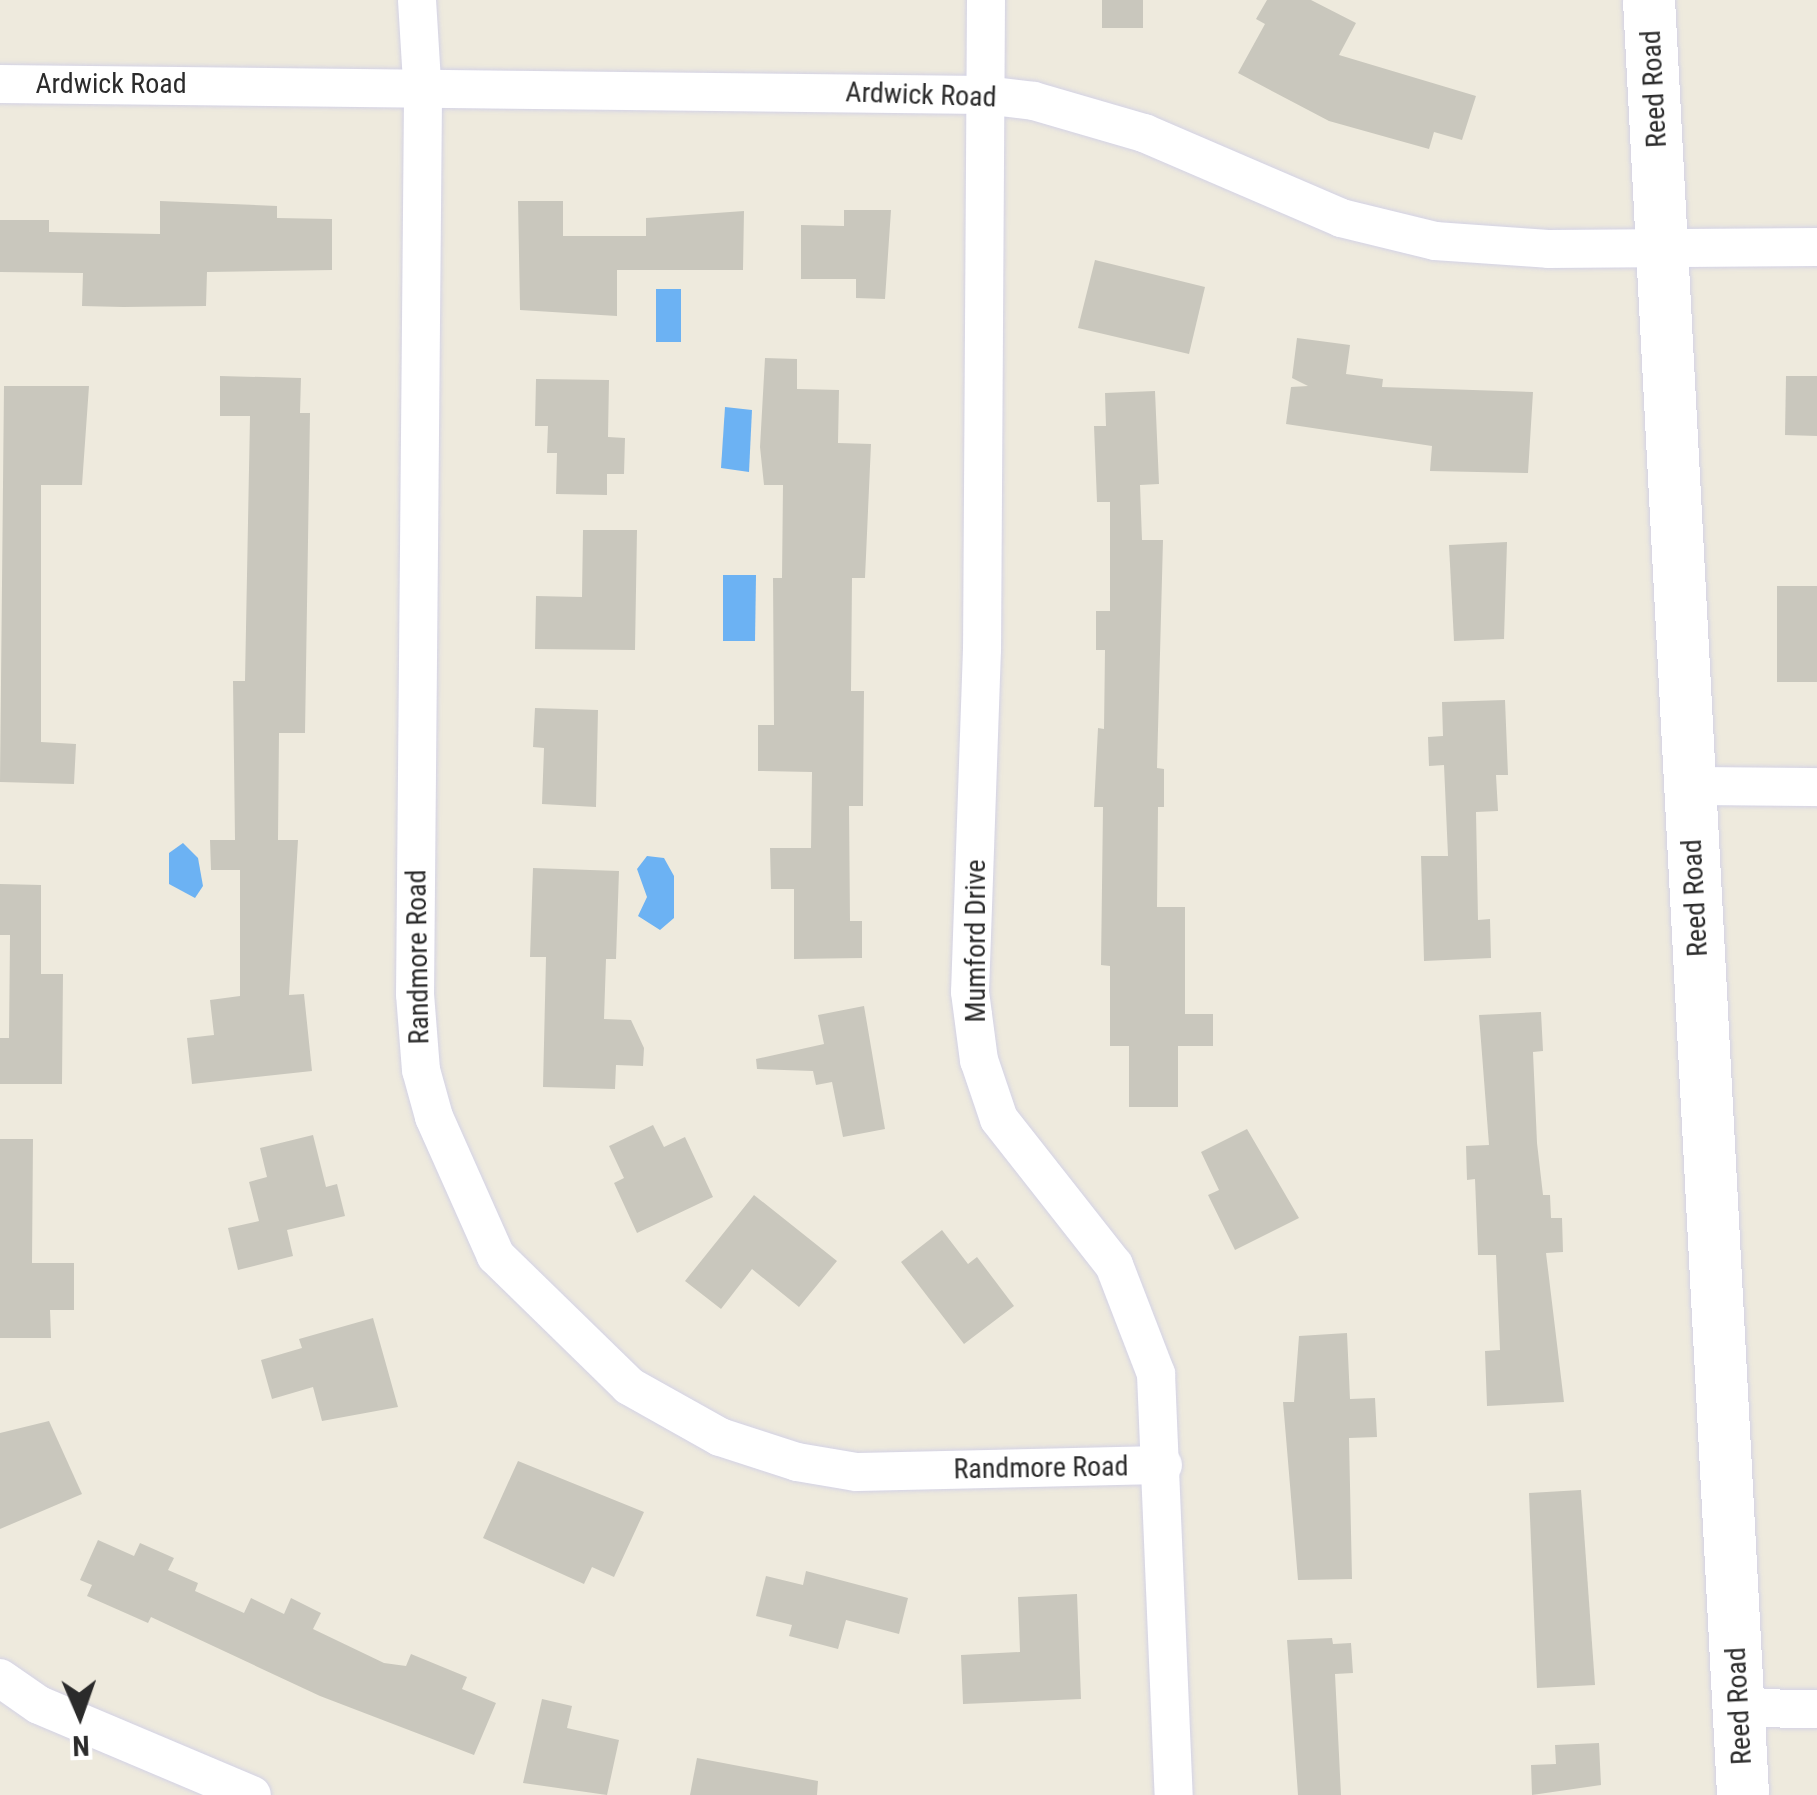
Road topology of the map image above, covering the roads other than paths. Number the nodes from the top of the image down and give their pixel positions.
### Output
1 (418, 0) edge
2 (986, 0) edge
3 (1649, 0) edge
4 (0, 84) edge
5 (420, 86) junction
6 (985, 95) junction
7 (1662, 247) junction
8 (1817, 247) edge
9 (1690, 786) junction
10 (1817, 787) edge
11 (1162, 1465) junction
12 (0, 1678) edge
13 (1739, 1708) junction
14 (1817, 1709) edge
15 (252, 1795) edge
16 (1174, 1795) edge
17 (1743, 1795) edge

1 - 5 street, Randmore Road
2 - 6 street, Mumford Drive
3 - 7 main road, Reed Road
4 - 5 street, Ardwick Road
5 - 6 street, Ardwick Road
5 - 11 street, Randmore Road
6 - 7 street, Ardwick Road
6 - 11 street, Mumford Drive
7 - 8 street, Ardwick Road
7 - 9 main road, Reed Road
9 - 10 street
9 - 13 main road, Reed Road
11 - 16 street, Mumford Drive
12 - 15 street
13 - 14 street
13 - 17 main road, Reed Road

